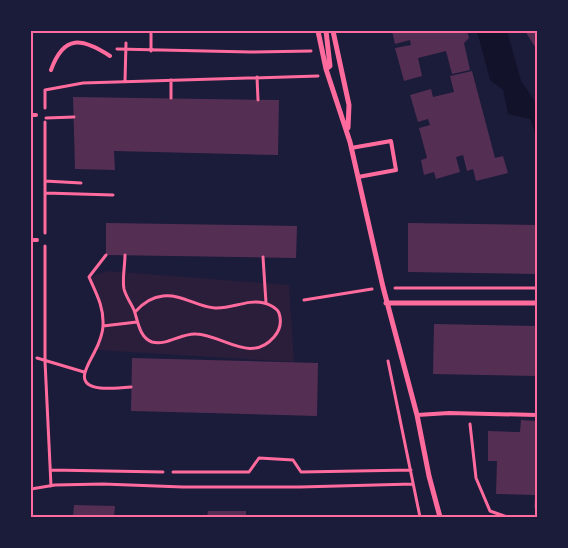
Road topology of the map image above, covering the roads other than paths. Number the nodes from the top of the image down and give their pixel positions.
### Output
1 (318, 31) edge
2 (326, 31) edge
3 (333, 31) edge
4 (110, 56) dead end
5 (326, 69) junction
6 (51, 70) dead end
7 (348, 131) junction
8 (351, 148) junction
9 (358, 177) junction
10 (31, 240) edge
11 (37, 240) dead end
12 (386, 303) junction
13 (537, 303) edge
14 (418, 415) junction
15 (537, 415) edge
16 (440, 517) edge

1 - 5 street
2 - 5 street
3 - 7 street
4 - 6 lane
5 - 7 street
7 - 8 street
8 - 9 street
8 - 9 lane
9 - 12 street
10 - 11 lane
12 - 13 street
12 - 14 street
14 - 15 lane
14 - 16 street

